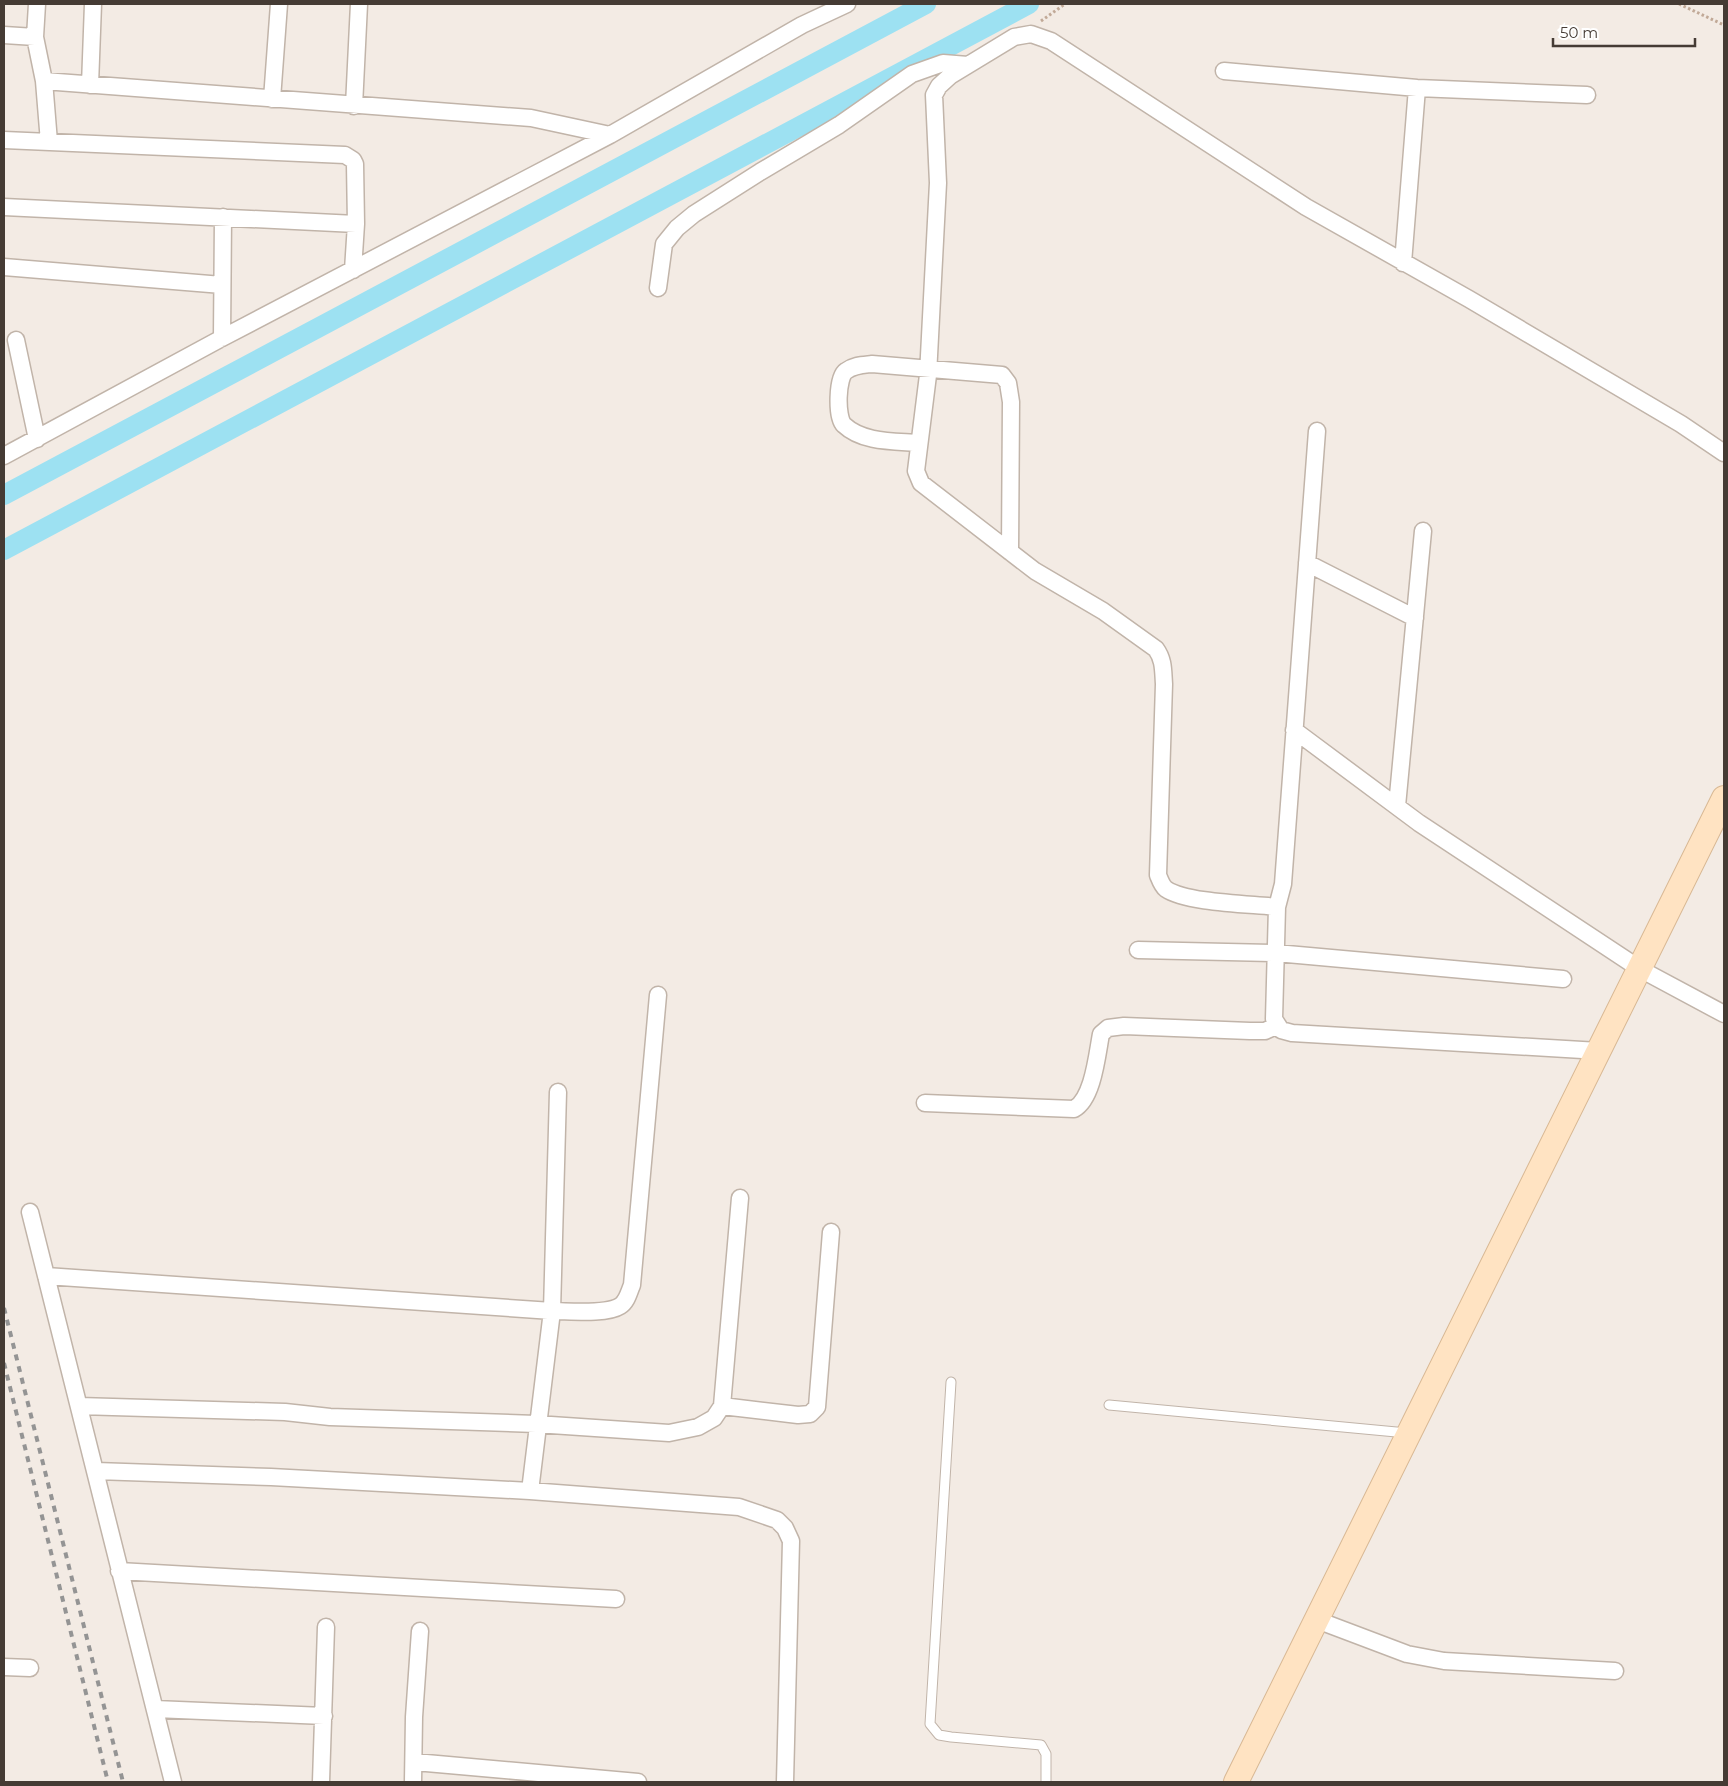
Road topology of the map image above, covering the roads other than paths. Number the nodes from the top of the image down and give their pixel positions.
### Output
1 (37, 4) edge
2 (92, 4) edge
3 (279, 4) edge
4 (359, 4) edge
5 (847, 4) edge
6 (4, 35) edge
7 (35, 37) junction
8 (968, 65) junction
9 (1224, 71) dead end
10 (44, 81) junction
11 (90, 84) junction
12 (1417, 88) junction
13 (1588, 95) dead end
14 (272, 99) junction
15 (354, 106) junction
16 (610, 135) junction
17 (4, 140) edge
18 (49, 142) junction
19 (4, 207) edge
20 (223, 217) junction
21 (356, 224) junction
22 (1403, 263) junction
23 (4, 267) edge
24 (353, 270) junction
25 (222, 285) junction
26 (658, 288) dead end
27 (222, 338) junction
28 (16, 340) dead end
29 (928, 367) junction
30 (1317, 431) dead end
31 (37, 439) junction
32 (919, 443) junction
33 (1724, 453) edge
34 (4, 456) edge
35 (1422, 531) dead end
36 (1010, 552) junction
37 (1307, 563) junction
38 (1415, 618) junction
39 (1294, 730) junction
40 (1724, 798) edge
41 (1397, 806) junction
42 (1278, 906) junction
43 (1138, 950) dead end
44 (1276, 953) junction
45 (1640, 969) junction
46 (1563, 979) dead end
47 (658, 995) dead end
48 (1724, 1014) edge
49 (1278, 1026) junction
50 (1600, 1050) junction
51 (558, 1092) dead end
52 (924, 1103) dead end
53 (740, 1198) dead end
54 (30, 1212) dead end
55 (831, 1232) dead end
56 (46, 1276) junction
57 (552, 1311) junction
58 (952, 1382) dead end
59 (1109, 1405) dead end
60 (78, 1406) junction
61 (722, 1406) junction
62 (536, 1424) junction
63 (1410, 1433) junction
64 (96, 1471) junction
65 (530, 1491) junction
66 (119, 1571) junction
67 (616, 1599) dead end
68 (1317, 1620) junction
69 (326, 1627) dead end
70 (420, 1632) dead end
71 (4, 1667) edge
72 (30, 1668) dead end
73 (1615, 1671) dead end
74 (154, 1709) junction
75 (324, 1716) junction
76 (415, 1762) junction
77 (173, 1782) edge
78 (321, 1782) edge
79 (413, 1782) edge
80 (638, 1782) edge
81 (785, 1782) edge
82 (1046, 1782) edge
83 (1236, 1782) edge

1 - 7 street
2 - 11 street
3 - 14 street
4 - 15 street
5 - 16 street
6 - 7 street
7 - 10 street
8 - 22 street
8 - 26 street
8 - 29 street
9 - 12 street
10 - 11 street
10 - 18 street
11 - 14 street
12 - 13 street
12 - 22 street
14 - 15 street
15 - 16 street
16 - 24 street
17 - 18 street
18 - 21 street
19 - 20 street
20 - 21 street
20 - 25 street
21 - 24 street
22 - 33 street
23 - 25 street
24 - 27 street
25 - 27 street
27 - 31 street
28 - 31 street
29 - 32 street
29 - 32 street
29 - 36 street
30 - 37 street
31 - 34 street
32 - 36 street
35 - 38 street
36 - 42 street
37 - 38 street
37 - 39 street
38 - 41 street
39 - 41 street
39 - 42 street
40 - 45 street
41 - 45 street
42 - 44 street
43 - 44 street
44 - 46 street
44 - 49 street
45 - 48 street
45 - 50 street
47 - 57 street
49 - 50 street
49 - 52 street
50 - 63 street
51 - 57 street
53 - 61 street
54 - 56 street
55 - 61 street
56 - 57 street
56 - 60 street
57 - 62 street
58 - 82 lane
59 - 63 lane
60 - 62 street
60 - 64 street
61 - 62 street
62 - 65 street
63 - 68 street
64 - 65 street
64 - 66 street
65 - 81 street
66 - 67 street
66 - 74 street
68 - 73 street
68 - 83 street
69 - 75 street
70 - 76 street
71 - 72 street
74 - 75 street
74 - 77 street
75 - 78 street
76 - 79 street
76 - 80 street

